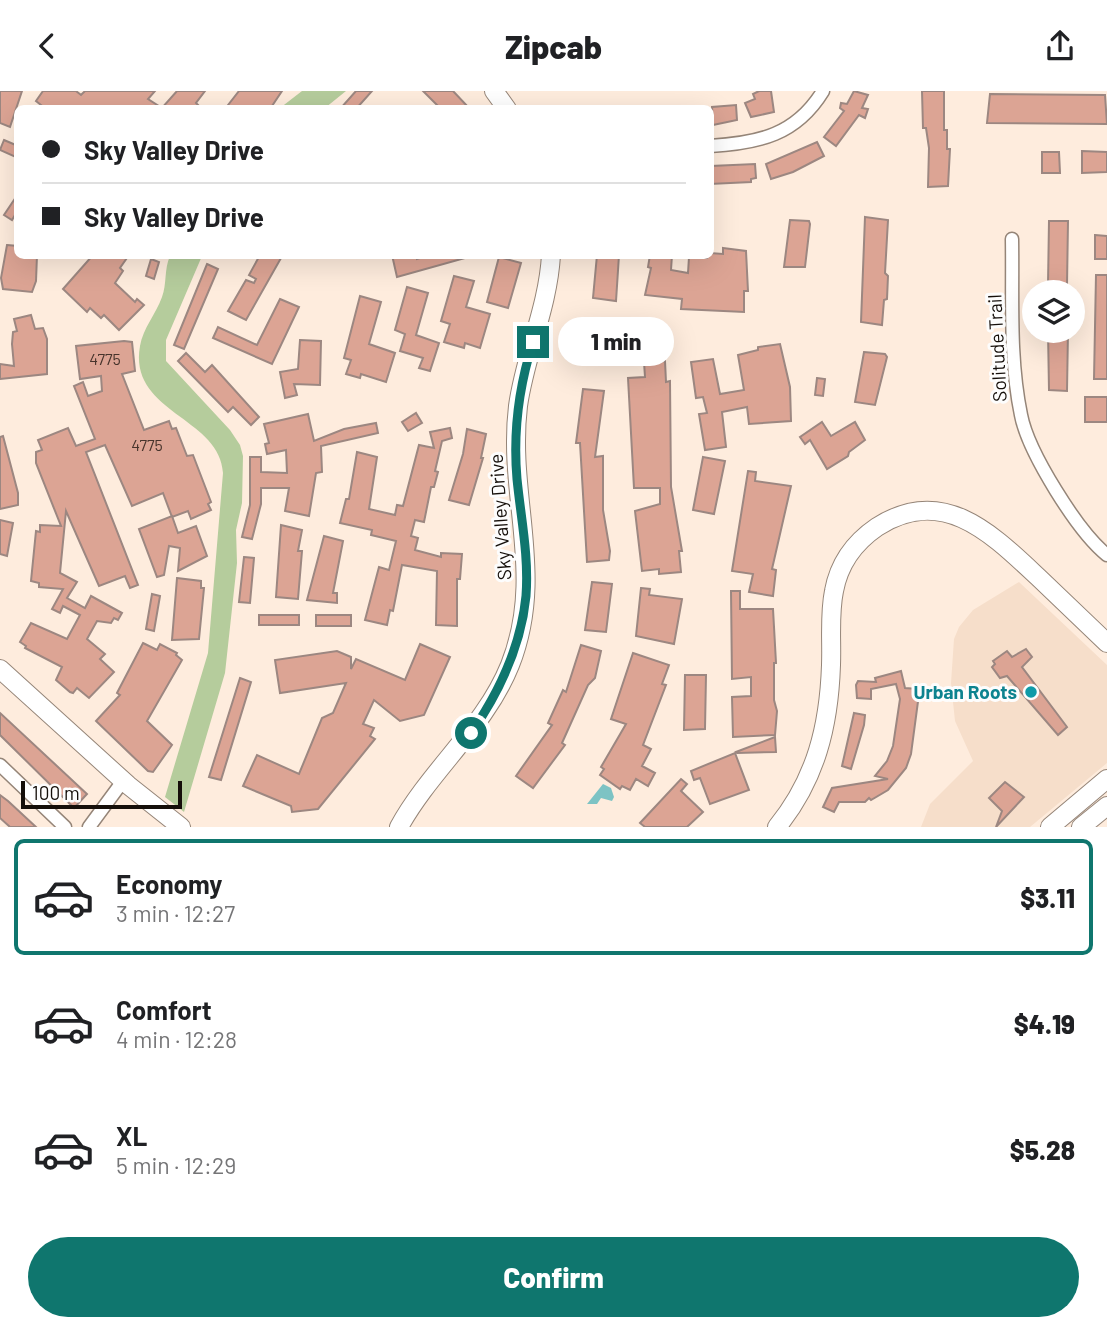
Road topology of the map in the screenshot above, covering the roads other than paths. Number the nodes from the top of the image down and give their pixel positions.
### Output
1 (823, 91) edge
2 (714, 146) edge
3 (1012, 239) dead end
4 (551, 259) edge
5 (1107, 555) edge
6 (1107, 643) edge
7 (0, 669) edge
8 (0, 765) edge
9 (1107, 779) edge
10 (123, 781) junction
11 (1107, 806) edge
12 (65, 827) edge
13 (89, 827) edge
14 (181, 827) edge
15 (400, 827) edge
16 (777, 827) edge
17 (1050, 827) edge
18 (1081, 827) edge

1 - 2 street
3 - 5 street, Solitude Trail
4 - 15 street, Sky Valley Drive
6 - 16 street
7 - 10 street
8 - 12 street
9 - 17 street
10 - 13 street
10 - 14 street
11 - 18 street

